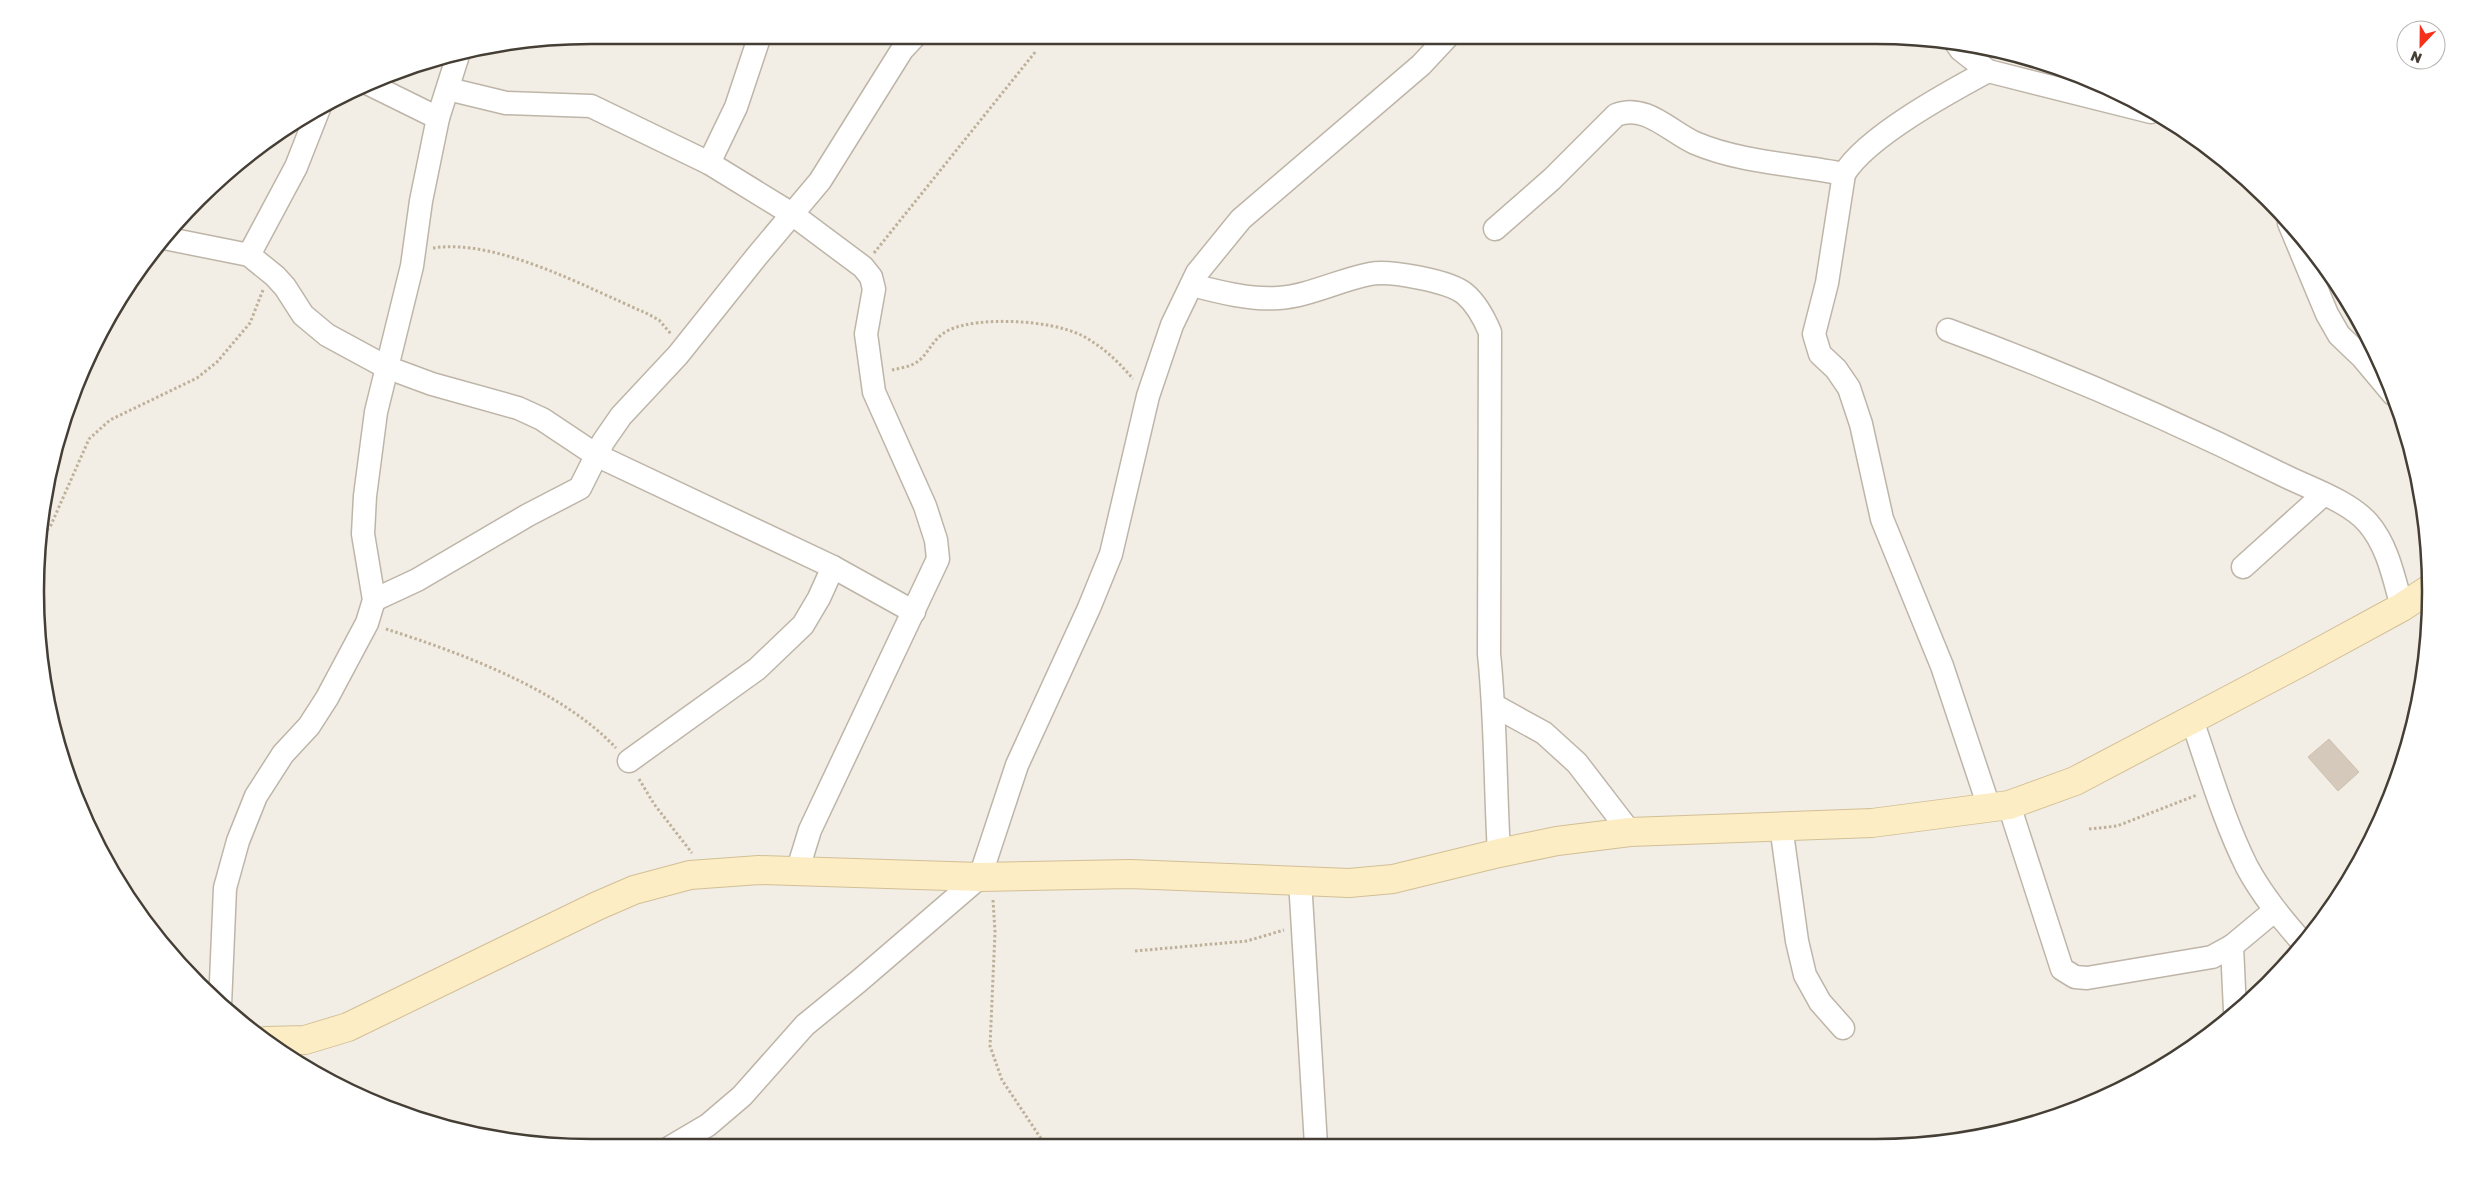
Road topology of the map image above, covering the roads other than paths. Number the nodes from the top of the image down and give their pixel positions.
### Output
1 (757, 44) edge
2 (908, 44) edge
3 (1441, 44) edge
4 (1962, 51) edge
5 (456, 61) edge
6 (1988, 71) junction
7 (376, 88) edge
8 (448, 89) junction
9 (2129, 106) edge
10 (438, 118) junction
11 (315, 119) edge
12 (709, 163) junction
13 (1844, 174) junction
14 (792, 214) junction
15 (1495, 229) dead end
16 (172, 240) edge
17 (2298, 245) edge
18 (249, 255) junction
19 (1192, 285) junction
20 (1948, 330) dead end
21 (2370, 357) edge
22 (386, 367) junction
23 (596, 455) junction
24 (2324, 494) junction
25 (832, 567) junction
26 (2243, 567) dead end
27 (2422, 594) edge
28 (374, 600) junction
29 (2402, 607) junction
30 (914, 612) junction
31 (1495, 706) junction
32 (2192, 720) junction
33 (629, 761) road end
34 (1999, 806) junction
35 (1781, 826) junction
36 (1630, 832) junction
37 (1498, 853) junction
38 (797, 872) junction
39 (985, 877) junction
40 (1300, 880) junction
41 (2274, 911) junction
42 (2298, 938) edge
43 (2232, 946) junction
44 (220, 994) edge
45 (2235, 1004) edge
46 (1843, 1028) dead end
47 (278, 1041) edge
48 (684, 1139) edge
49 (1316, 1139) edge

1 - 12 street
2 - 14 street
3 - 19 street
4 - 6 street
5 - 8 street
6 - 9 street
6 - 13 street
7 - 10 street
8 - 10 street
8 - 12 street
10 - 22 street
11 - 18 street
12 - 14 street
13 - 15 street
13 - 34 street
14 - 23 street
14 - 30 street
16 - 18 street
17 - 21 street
18 - 22 street
19 - 31 street
19 - 39 street
20 - 24 street
22 - 23 street
22 - 28 street
23 - 25 street
23 - 28 street
24 - 26 street
24 - 29 street
25 - 30 street
25 - 33 street
27 - 29 main road
28 - 44 street
29 - 32 main road
30 - 38 street
31 - 36 street
31 - 37 street
32 - 34 main road
32 - 41 street
34 - 35 main road
34 - 43 street
35 - 36 main road
35 - 46 street
36 - 37 main road
37 - 40 main road
38 - 39 main road
38 - 47 main road
39 - 40 main road
39 - 48 street
40 - 49 street
41 - 42 street
41 - 43 street
43 - 45 street

